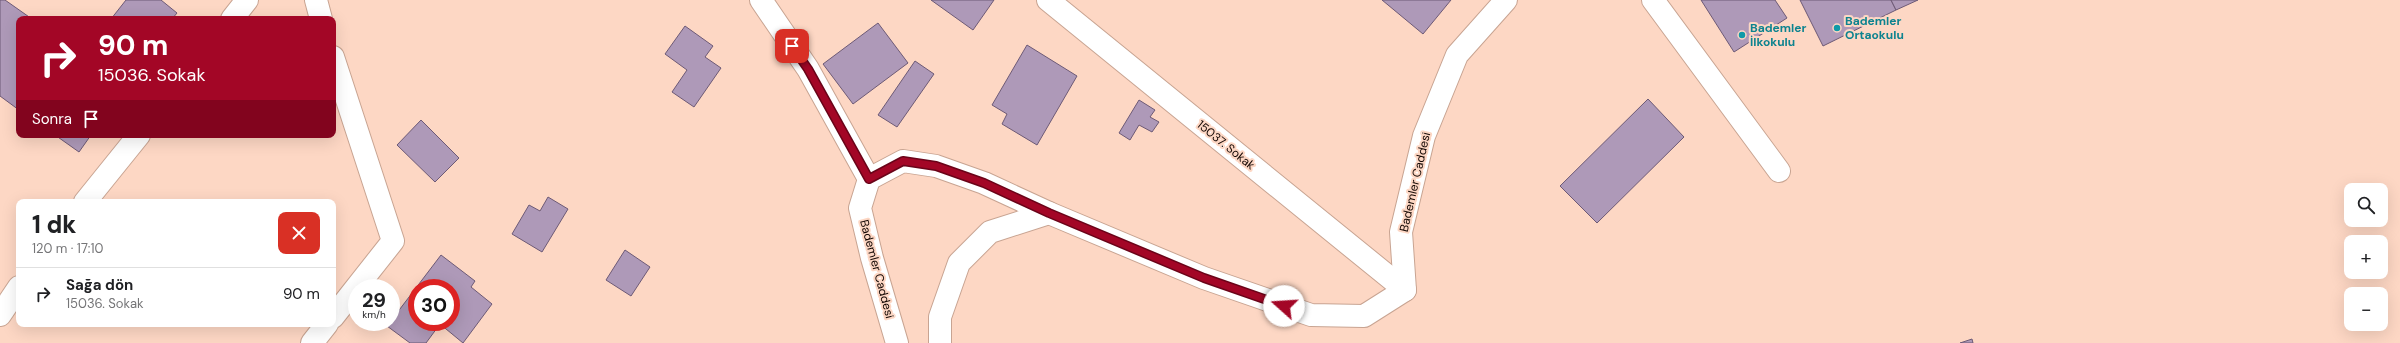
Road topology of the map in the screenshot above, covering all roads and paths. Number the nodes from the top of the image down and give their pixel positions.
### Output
1 (247, 0) edge
2 (316, 0) edge
3 (761, 0) edge
4 (1048, 0) edge
5 (1506, 0) edge
6 (1653, 0) edge
7 (234, 16) edge
8 (320, 16) edge
9 (336, 66) edge
10 (137, 138) edge
11 (1779, 171) dead end
12 (869, 179) junction
13 (88, 199) edge
14 (1049, 213) junction
15 (1405, 290) junction
16 (16, 291) edge
17 (2, 307) edge
18 (336, 313) edge
19 (325, 327) edge
20 (312, 343) edge
21 (897, 343) edge
22 (940, 343) edge

1 - 7 street
2 - 8 street
3 - 12 street
4 - 15 street, 15037. Sokak
5 - 15 street, Bademler Caddesi
6 - 11 street
9 - 18 street
10 - 13 street
12 - 14 street
12 - 21 street, Bademler Caddesi
14 - 15 street
14 - 22 street
16 - 17 street
19 - 20 street

